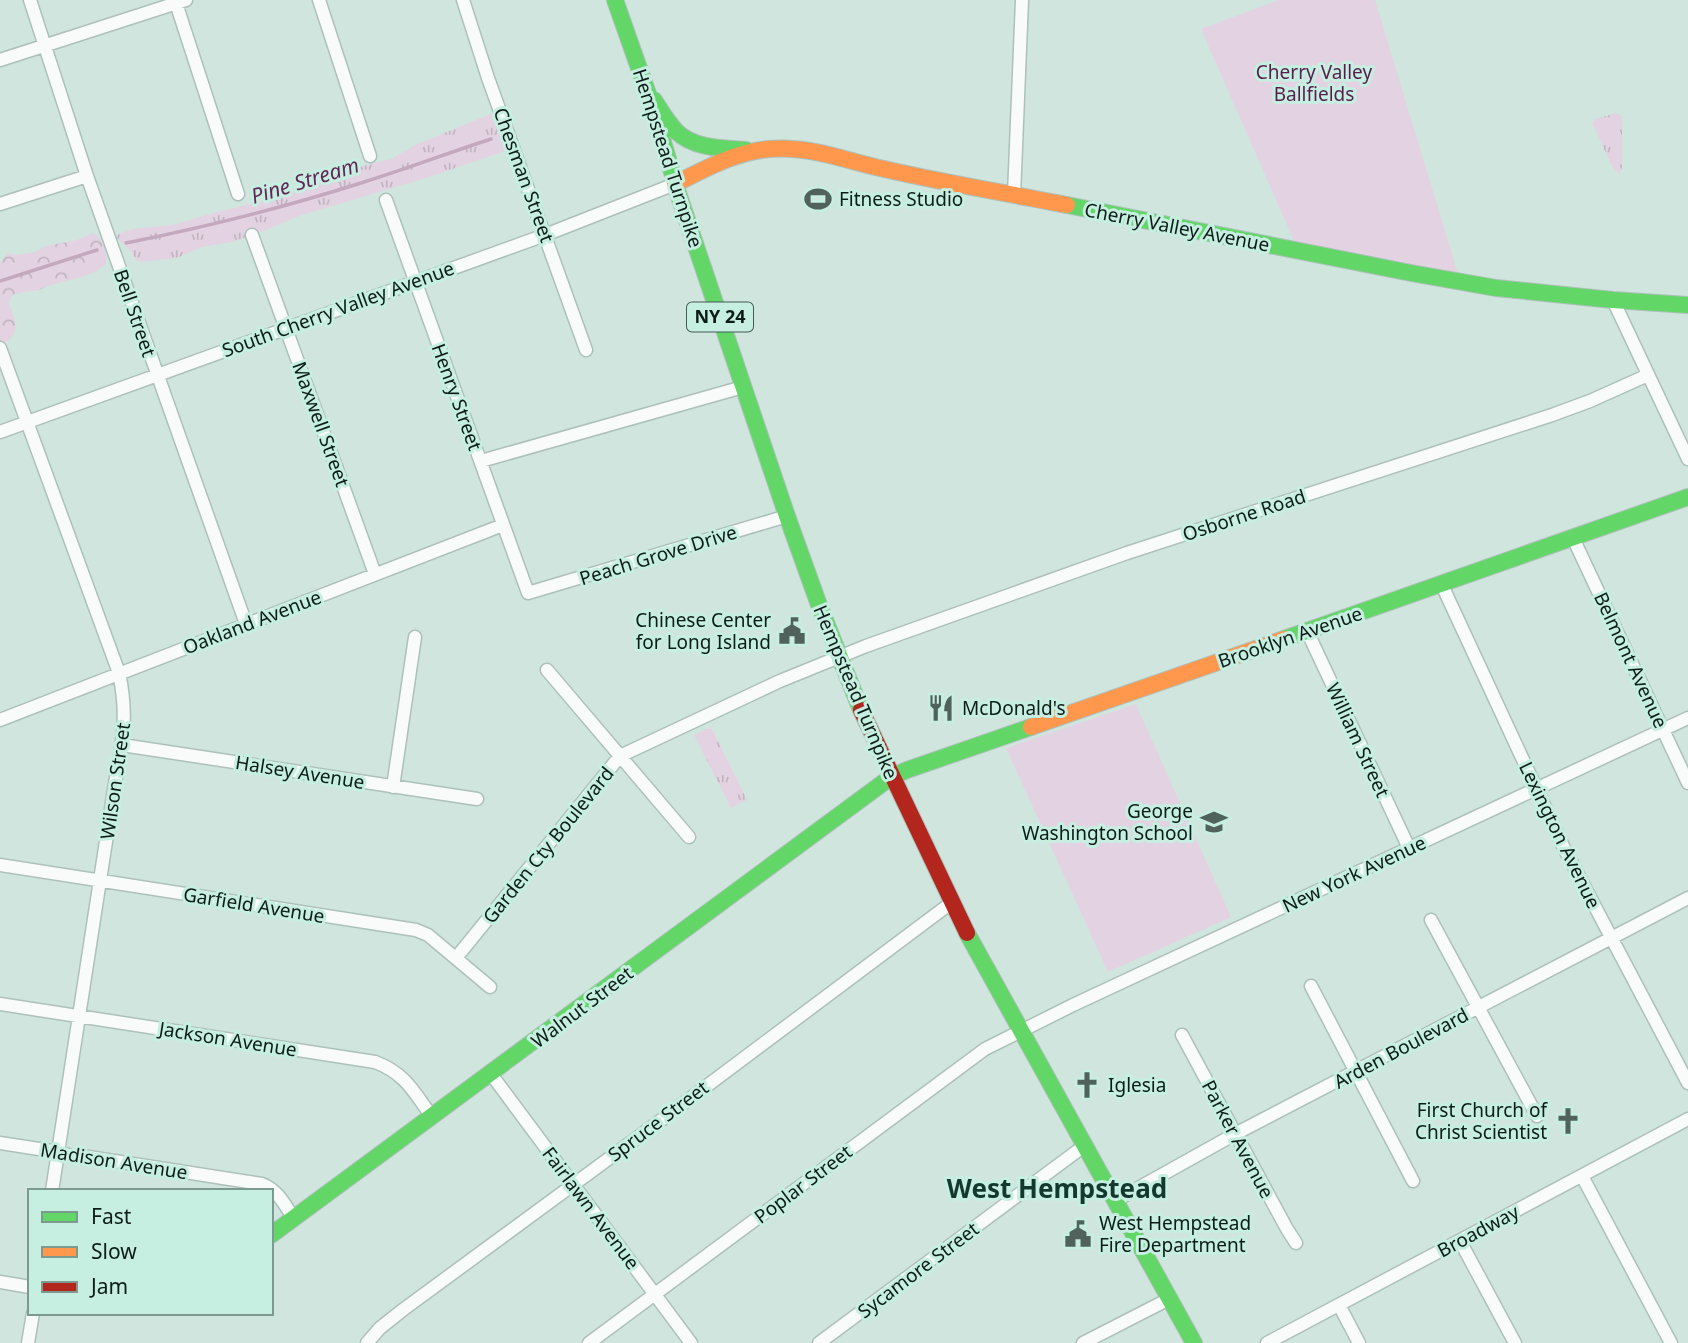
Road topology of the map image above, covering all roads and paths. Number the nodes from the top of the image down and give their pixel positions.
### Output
1 (30, 0) edge
2 (319, 0) edge
3 (463, 0) edge
4 (615, 0) edge
5 (1022, 0) edge
6 (179, 1) edge
7 (45, 46) junction
8 (0, 60) edge
9 (647, 90) junction
10 (753, 151) junction
11 (370, 156) dead end
12 (87, 176) junction
13 (675, 184) junction
14 (238, 194) dead end
15 (1014, 195) junction
16 (386, 200) dead end
17 (0, 204) edge
18 (545, 234) junction
19 (252, 235) dead end
20 (416, 282) junction
21 (1613, 300) junction
22 (1688, 305) edge
23 (286, 328) junction
24 (0, 348) edge
25 (586, 350) dead end
26 (157, 375) junction
27 (1648, 375) junction
28 (743, 387) junction
29 (28, 422) junction
30 (0, 432) edge
31 (1688, 459) edge
32 (481, 461) junction
33 (1688, 497) edge
34 (787, 516) junction
35 (503, 525) junction
36 (1573, 538) junction
37 (375, 574) junction
38 (1441, 583) junction
39 (528, 593) joint
40 (246, 624) junction
41 (1307, 631) junction
42 (415, 636) dead end
43 (839, 657) junction
44 (547, 670) dead end
45 (119, 673) junction
46 (1688, 718) edge
47 (0, 719) edge
48 (1663, 730) junction
49 (122, 745) junction
50 (620, 756) junction
51 (891, 777) junction
52 (1688, 783) edge
53 (393, 787) junction
54 (1537, 789) junction
55 (477, 799) dead end
56 (690, 837) dead end
57 (1409, 848) junction
58 (0, 865) edge
59 (100, 881) junction
60 (1688, 898) edge
61 (951, 903) junction
62 (1431, 920) dead end
63 (1611, 938) junction
64 (456, 958) junction
65 (1311, 986) dead end
66 (490, 987) dead end
67 (0, 1004) edge
68 (1478, 1007) junction
69 (79, 1017) junction
70 (1021, 1033) junction
71 (1182, 1035) dead end
72 (1356, 1071) junction
73 (491, 1074) junction
74 (1688, 1083) edge
75 (1537, 1115) dead end
76 (432, 1117) junction
77 (1688, 1119) edge
78 (1235, 1134) junction
79 (0, 1143) edge
80 (1084, 1146) junction
81 (58, 1152) junction
82 (1582, 1176) junction
83 (1413, 1181) dead end
84 (573, 1184) junction
85 (52, 1189) edge
86 (271, 1189) edge
87 (273, 1190) edge
88 (1115, 1201) junction
89 (294, 1219) junction
90 (273, 1234) edge
91 (1460, 1241) junction
92 (1296, 1243) dead end
93 (0, 1282) edge
94 (28, 1287) edge
95 (655, 1294) junction
96 (1169, 1299) junction
97 (1339, 1305) junction
98 (33, 1315) edge
99 (29, 1343) edge
100 (367, 1343) edge
101 (589, 1343) edge
102 (691, 1343) edge
103 (819, 1343) edge
104 (1083, 1343) edge
105 (1194, 1343) edge
106 (1268, 1343) edge
107 (1359, 1343) edge
108 (1515, 1343) edge
109 (1671, 1343) edge

1 - 7 street, Bell Street
2 - 11 street
3 - 18 street, Chesman Street
4 - 9 street, Hempstead Turnpike / NY 24
5 - 15 street
6 - 7 street
6 - 14 street
7 - 8 street
7 - 12 street, Bell Street
9 - 10 street
9 - 13 street, Hempstead Turnpike / NY 24
10 - 13 street, Cherry Valley Avenue
10 - 15 street, Cherry Valley Avenue
12 - 17 street
12 - 26 street, Bell Street
13 - 18 street, South Cherry Valley Avenue
13 - 28 street, Hempstead Turnpike / NY 24
15 - 21 street, Cherry Valley Avenue
16 - 20 street, Henry Street
18 - 20 street, South Cherry Valley Avenue
18 - 25 street, Chesman Street
19 - 23 street, Maxwell Street
20 - 23 street, South Cherry Valley Avenue
20 - 32 street, Henry Street
21 - 22 street, Cherry Valley Avenue
21 - 27 street
23 - 26 street, South Cherry Valley Avenue
23 - 37 street, Maxwell Street
24 - 29 street, Wilson Street
26 - 29 street, South Cherry Valley Avenue
26 - 40 street, Bell Street
27 - 31 street
27 - 43 street, Osborne Road
28 - 32 street
28 - 34 street, Hempstead Turnpike / NY 24
29 - 30 street, South Cherry Valley Avenue
29 - 45 street, Wilson Street
32 - 35 street, Henry Street
33 - 36 street, Brooklyn Avenue
34 - 39 street, Peach Grove Drive
34 - 43 street, Hempstead Turnpike / NY 24
35 - 37 street, Oakland Avenue
35 - 39 street, Henry Street
36 - 38 street, Brooklyn Avenue
36 - 48 street, Belmont Avenue
37 - 40 street, Oakland Avenue
38 - 41 street, Brooklyn Avenue
38 - 54 street, Lexington Avenue
40 - 45 street, Oakland Avenue
41 - 51 street, Brooklyn Avenue
41 - 57 street, William Street
42 - 53 street
43 - 50 street, Garden Cty Boulevard
43 - 51 street, Hempstead Turnpike / NY 24
44 - 50 street
45 - 47 street, Oakland Avenue
45 - 49 street, Wilson Street
46 - 48 street, New York Avenue
48 - 52 street, Belmont Avenue
48 - 54 street, New York Avenue
49 - 53 street, Halsey Avenue
49 - 59 street, Wilson Street
50 - 56 street
50 - 64 street, Garden Cty Boulevard
51 - 61 street, Hempstead Turnpike / NY 24
51 - 73 street, Walnut Street
53 - 55 street, Halsey Avenue
54 - 57 street, New York Avenue
54 - 63 street, Lexington Avenue
57 - 70 street, New York Avenue
58 - 59 street, Garfield Avenue
59 - 64 street, Garfield Avenue
59 - 69 street, Wilson Street
60 - 63 street, Arden Boulevard
61 - 70 street, Hempstead Turnpike / NY 24
61 - 84 street, Spruce Street
62 - 68 street
63 - 68 street, Arden Boulevard
63 - 74 street, Lexington Avenue
64 - 66 street, Garfield Avenue
65 - 72 street
67 - 69 street, Jackson Avenue
68 - 72 street, Arden Boulevard
68 - 75 street
69 - 76 street, Jackson Avenue
69 - 81 street, Wilson Street
70 - 80 street, Hempstead Turnpike / NY 24
70 - 95 street, Poplar Street
71 - 78 street, Parker Avenue
72 - 78 street, Arden Boulevard
72 - 83 street
73 - 76 street, Walnut Street
73 - 84 street, Fairlawn Avenue
76 - 89 street, Walnut Street
77 - 82 street, Broadway
78 - 88 street, Arden Boulevard
78 - 92 street, Parker Avenue
79 - 81 street, Madison Avenue
80 - 88 street, Hempstead Turnpike / NY 24
80 - 103 street, Sycamore Street
81 - 85 street, Wilson Street
81 - 86 street, Madison Avenue
82 - 91 street, Broadway
82 - 109 street
84 - 95 street, Fairlawn Avenue
84 - 100 street, Spruce Street
87 - 89 street, Madison Avenue
88 - 96 street, Hempstead Turnpike / NY 24
89 - 90 street, Walnut Street
91 - 97 street, Broadway
91 - 108 street
93 - 94 street
95 - 101 street, Poplar Street
95 - 102 street, Fairlawn Avenue
96 - 104 street
96 - 105 street, Hempstead Turnpike / NY 24
97 - 106 street, Broadway
97 - 107 street
98 - 99 street

